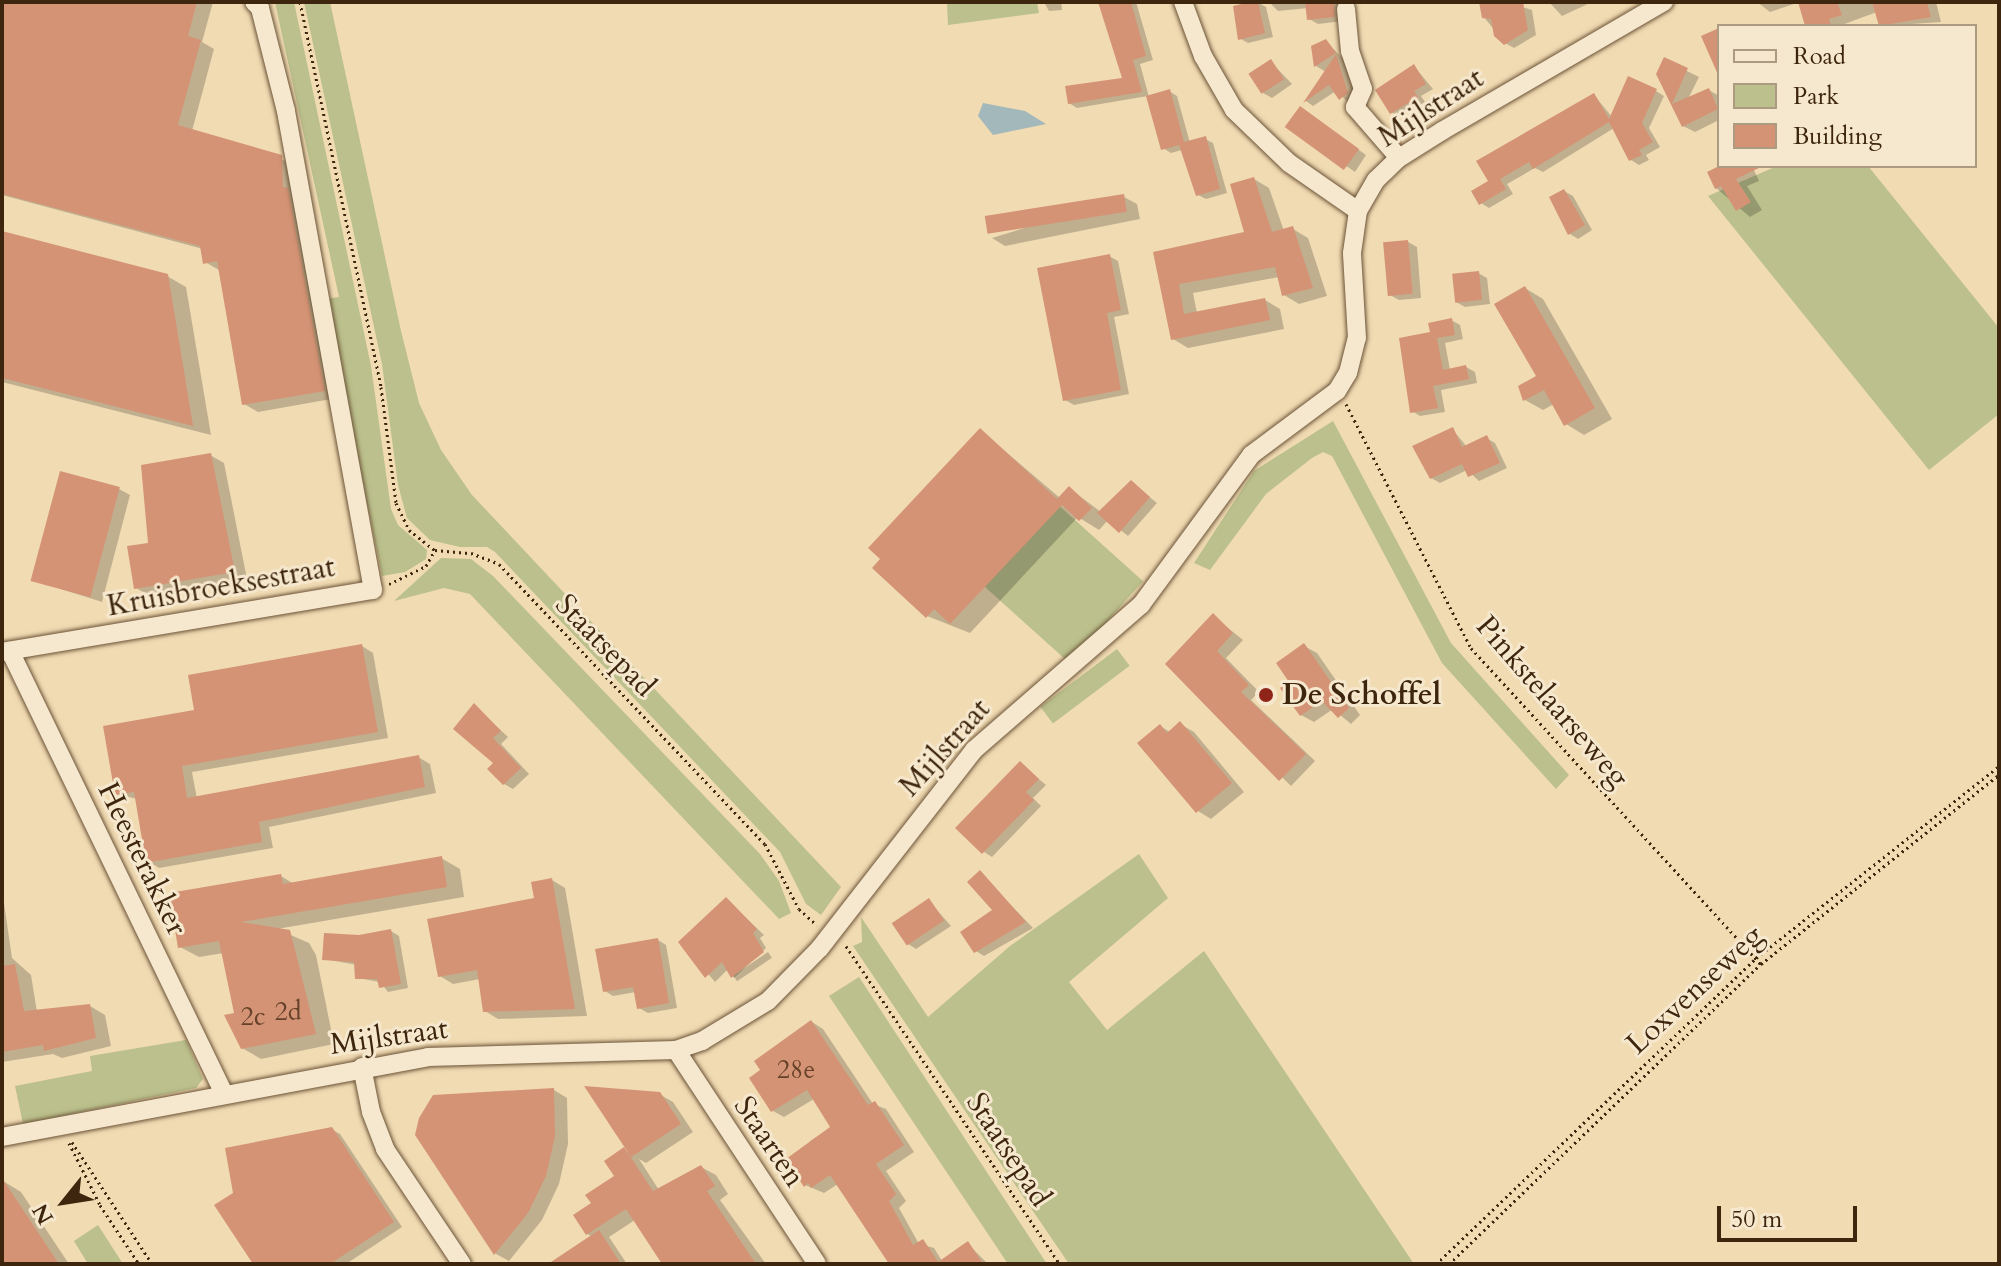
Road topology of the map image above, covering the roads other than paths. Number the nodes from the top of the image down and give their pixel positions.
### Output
1 (254, 2) edge
2 (1183, 2) edge
3 (1664, 2) edge
4 (1346, 9) dead end
5 (1399, 158) junction
6 (1358, 211) junction
7 (6, 651) edge
8 (676, 1050) junction
9 (362, 1067) junction
10 (223, 1092) junction
11 (2, 1137) edge
12 (462, 1264) edge
13 (817, 1264) edge

1 - 7 street, Kruisbroeksestraat
2 - 6 street
3 - 5 street, Mijlstraat
4 - 5 street
5 - 6 street, Mijlstraat
6 - 8 street, Mijlstraat
7 - 10 street, Heesterakker
8 - 9 street, Mijlstraat
8 - 13 street, Staarten
9 - 10 street, Mijlstraat
9 - 12 street
10 - 11 street, Mijlstraat

